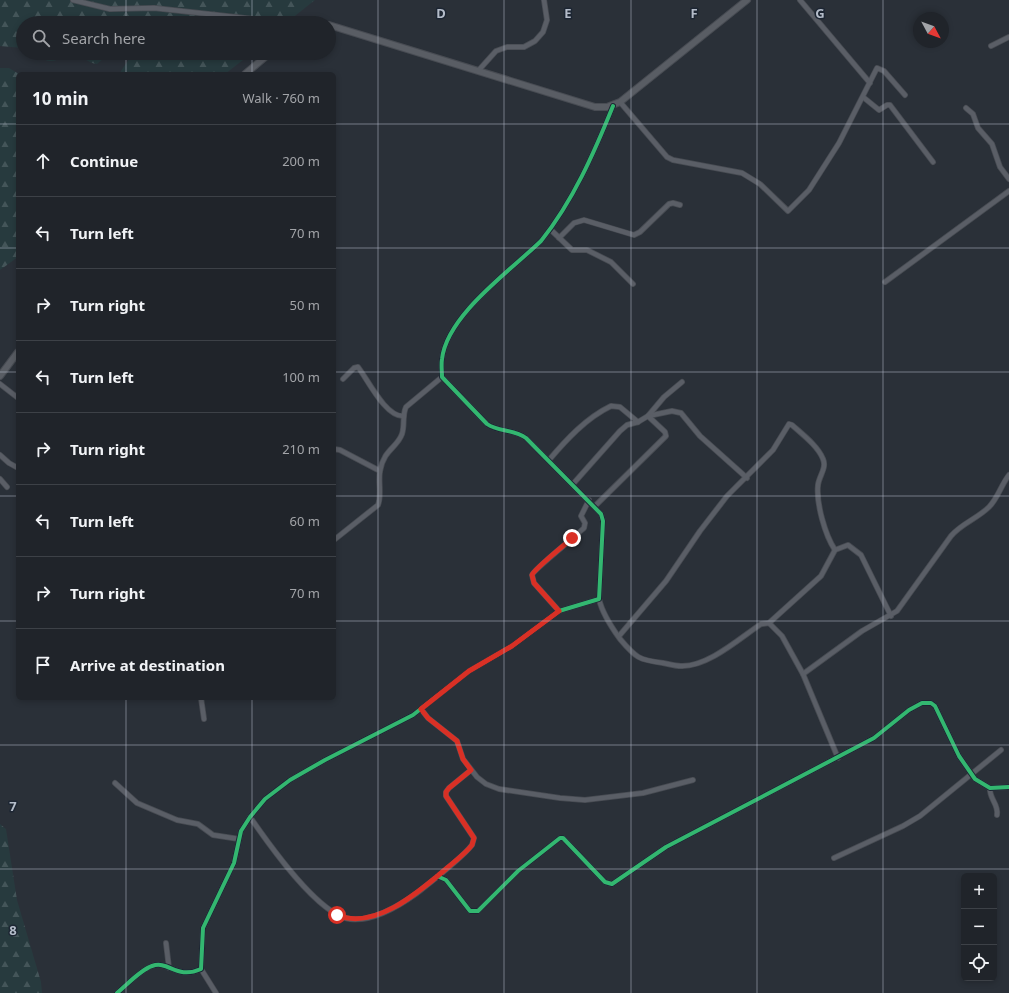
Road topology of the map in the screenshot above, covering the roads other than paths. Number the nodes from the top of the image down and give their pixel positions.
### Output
1 (73, 0) edge
2 (544, 0) edge
3 (747, 0) edge
4 (800, 0) edge
5 (226, 16) edge
6 (336, 27) edge
7 (1009, 37) edge
8 (992, 46) dead end
9 (261, 60) edge
10 (478, 71) junction
11 (246, 72) edge
12 (870, 83) junction
13 (905, 95) dead end
14 (863, 97) junction
15 (620, 102) junction
16 (613, 106) junction
17 (966, 108) dead end
18 (933, 162) dead end
19 (1009, 180) edge
20 (1009, 191) edge
21 (680, 206) dead end
22 (550, 229) junction
23 (559, 238) junction
24 (885, 282) dead end
25 (633, 284) dead end
26 (16, 355) edge
27 (0, 376) edge
28 (442, 377) junction
29 (343, 379) dead end
30 (682, 382) dead end
31 (0, 384) edge
32 (16, 396) edge
33 (404, 416) junction
34 (648, 416) junction
35 (638, 422) junction
36 (336, 449) edge
37 (1, 456) edge
38 (549, 460) junction
39 (0, 463) edge
40 (16, 467) edge
41 (380, 470) junction
42 (1009, 475) edge
43 (748, 478) junction
44 (0, 479) edge
45 (573, 484) junction
46 (7, 488) dead end
47 (588, 500) junction
48 (595, 506) junction
49 (336, 538) edge
50 (834, 550) junction
51 (599, 599) junction
52 (559, 611) junction
53 (891, 616) junction
54 (769, 623) junction
55 (619, 636) junction
56 (802, 674) junction
57 (201, 700) edge
58 (421, 709) junction
59 (204, 719) dead end
60 (1002, 750) dead end
61 (838, 758) junction
62 (471, 770) junction
63 (971, 774) junction
64 (693, 780) dead end
65 (115, 783) dead end
66 (1009, 787) edge
67 (990, 788) junction
68 (997, 815) dead end
69 (250, 817) junction
70 (239, 839) junction
71 (834, 858) dead end
72 (437, 876) junction
73 (166, 943) dead end
74 (169, 968) junction
75 (201, 969) junction
76 (117, 993) edge
77 (216, 993) edge

1 - 5 street
2 - 10 street
3 - 15 street
4 - 12 street
6 - 10 street
7 - 8 street
9 - 11 street
10 - 16 street
12 - 13 street
12 - 14 street
14 - 15 street
14 - 18 street
15 - 16 street
16 - 22 street
17 - 19 street
20 - 24 street
21 - 23 street
22 - 23 street
22 - 28 street
23 - 25 street
26 - 27 street
28 - 33 street
28 - 38 street
29 - 33 street
30 - 34 street
31 - 32 street
33 - 41 street
34 - 35 street
34 - 43 street
34 - 48 street
35 - 38 street
35 - 45 street
36 - 41 street
37 - 39 street
37 - 40 street
38 - 45 street
41 - 49 street
42 - 53 street
43 - 50 street
43 - 55 street
44 - 46 street
45 - 47 street
47 - 48 street
47 - 52 street
48 - 51 street
50 - 53 street
50 - 54 street
51 - 52 street
51 - 55 street
52 - 58 street
53 - 56 street
54 - 55 street
54 - 56 street
56 - 61 street
57 - 59 street
58 - 62 street
58 - 69 street
60 - 63 street
61 - 63 street
61 - 72 street
62 - 64 street
62 - 72 street
63 - 67 street
63 - 71 street
65 - 70 street
66 - 67 street
67 - 68 street
69 - 70 street
69 - 72 street
70 - 75 street
73 - 74 street
74 - 75 street
74 - 76 street
75 - 77 street

